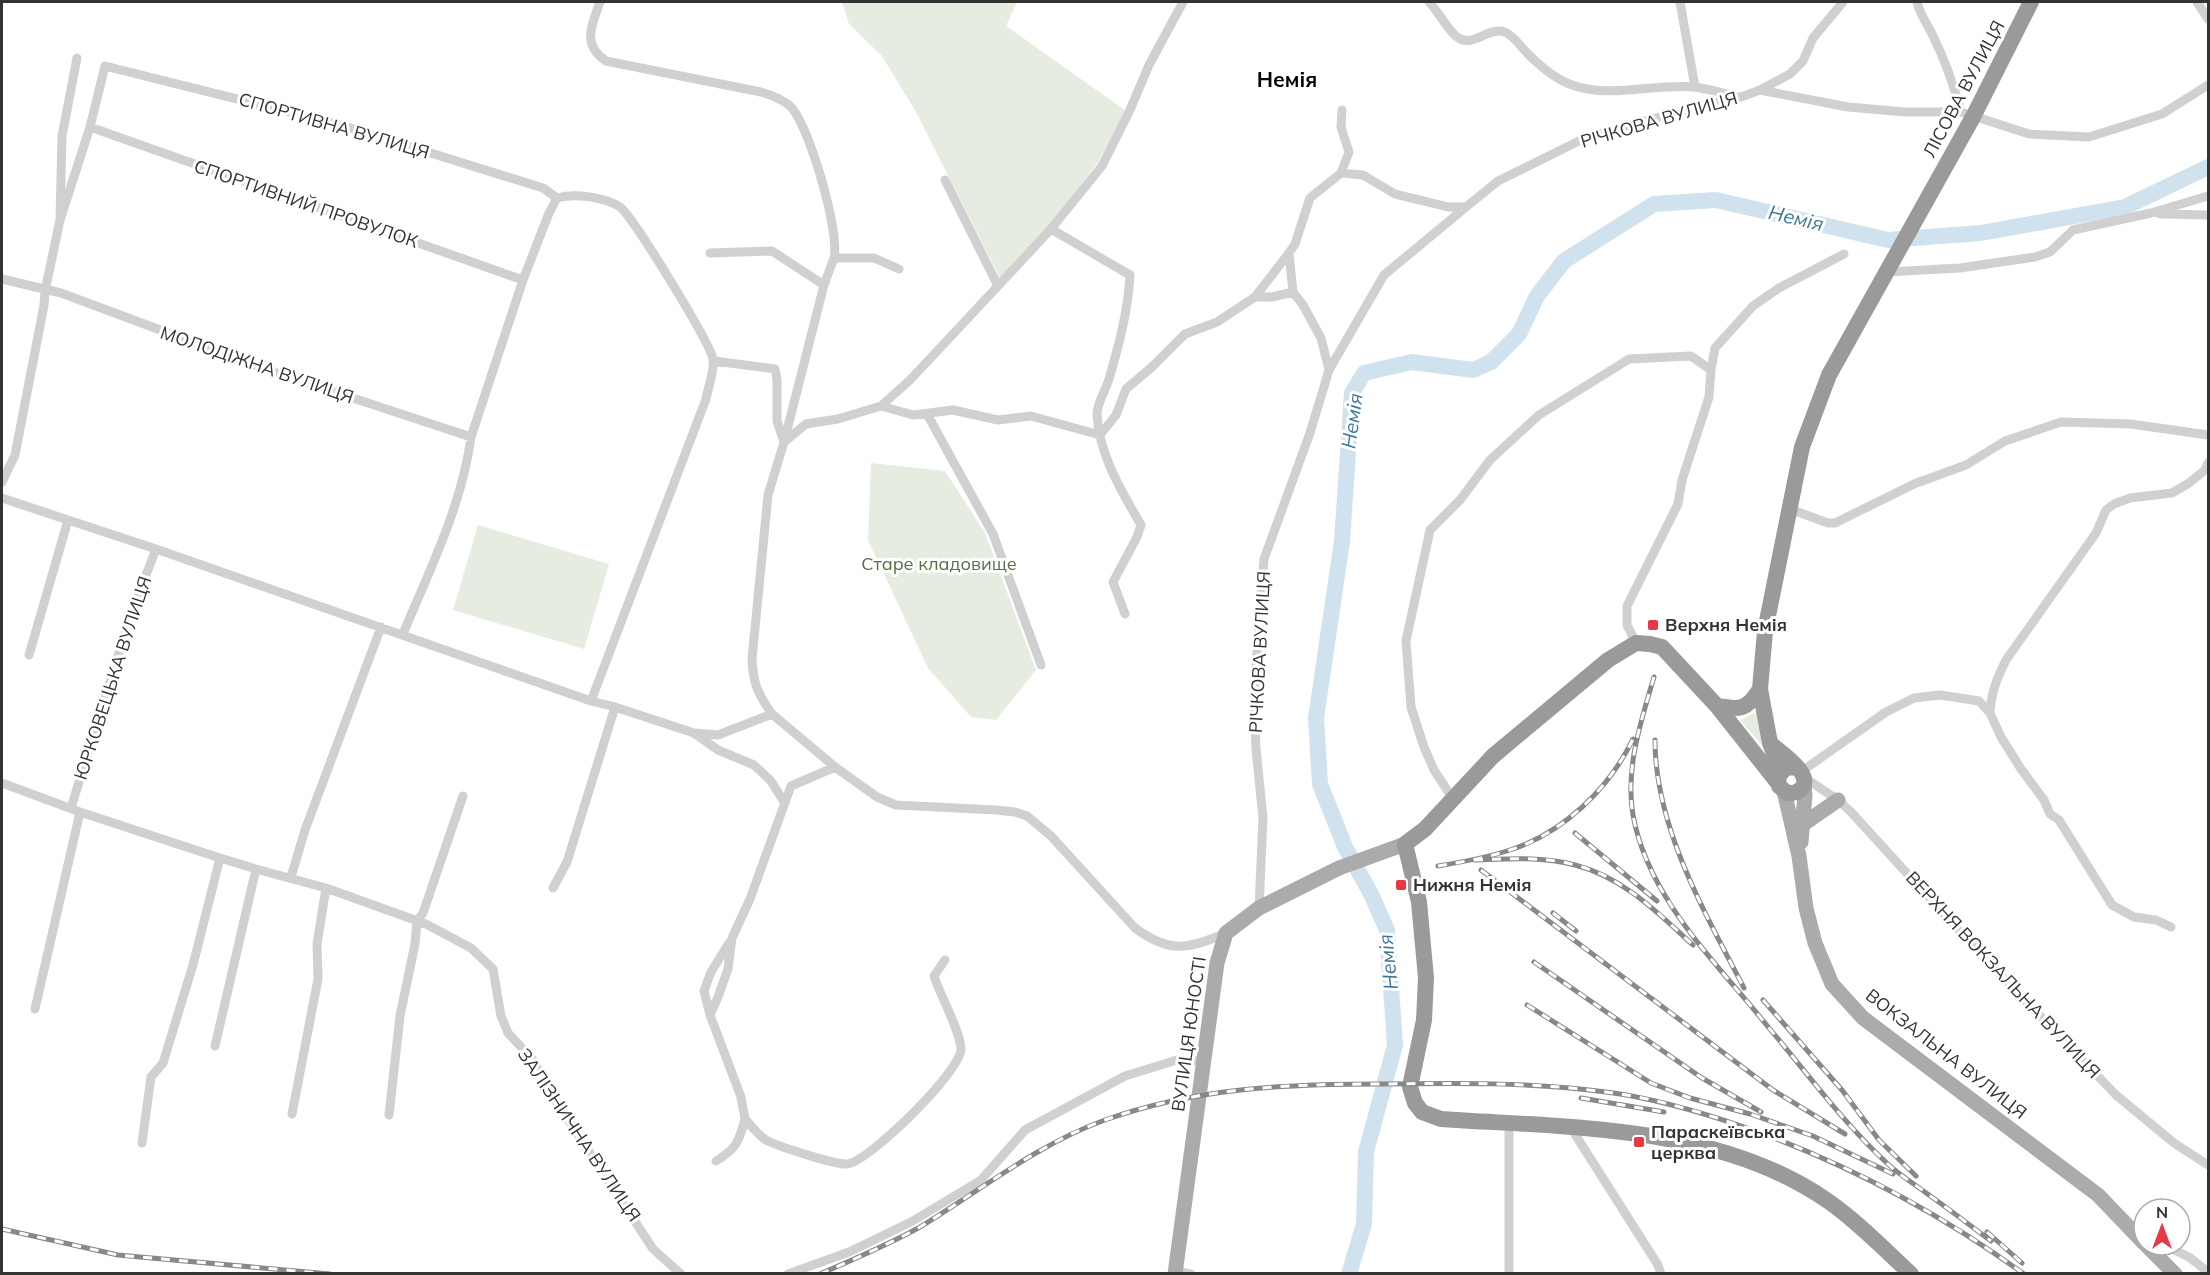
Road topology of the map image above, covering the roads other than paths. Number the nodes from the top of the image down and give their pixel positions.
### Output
1 (600, 2) edge
2 (1183, 2) edge
3 (1429, 2) edge
4 (1680, 2) edge
5 (1843, 2) edge
6 (1917, 2) edge
7 (2031, 2) edge
8 (2198, 2) edge
9 (2208, 19) edge
10 (77, 58) dead end
11 (2208, 85) edge
12 (1695, 87) junction
13 (1760, 90) junction
14 (1741, 97) junction
15 (1341, 110) dead end
16 (1967, 115) junction
17 (90, 127) junction
18 (1341, 173) junction
19 (945, 180) dead end
20 (2208, 196) edge
21 (558, 198) junction
22 (1466, 207) junction
23 (2151, 213) junction
24 (2208, 215) edge
25 (60, 220) junction
26 (1051, 229) junction
27 (1289, 252) junction
28 (710, 253) dead end
29 (1844, 254) dead end
30 (834, 258) junction
31 (899, 269) dead end
32 (1887, 272) junction
33 (2, 279) edge
34 (523, 280) junction
35 (824, 285) junction
36 (998, 286) junction
37 (45, 291) junction
38 (1293, 292) junction
39 (1255, 297) junction
40 (714, 361) junction
41 (1329, 370) junction
42 (1711, 370) junction
43 (881, 406) junction
44 (927, 414) junction
45 (1100, 435) junction
46 (2208, 435) edge
47 (471, 437) junction
48 (784, 442) junction
49 (2208, 463) edge
50 (2, 482) edge
51 (2, 498) edge
52 (1790, 509) junction
53 (68, 520) junction
54 (156, 549) junction
55 (1125, 614) dead end
56 (381, 627) junction
57 (404, 634) junction
58 (1636, 644) junction
59 (29, 655) dead end
60 (1041, 665) dead end
61 (1760, 689) junction
62 (591, 701) junction
63 (1717, 706) junction
64 (615, 707) junction
65 (1990, 713) junction
66 (772, 714) junction
67 (694, 733) junction
68 (835, 767) junction
69 (1791, 775) junction
70 (2, 783) edge
71 (463, 796) dead end
72 (1453, 799) junction
73 (1838, 800) junction
74 (784, 802) junction
75 (76, 810) junction
76 (1802, 825) junction
77 (1405, 844) junction
78 (1799, 856) junction
79 (220, 858) junction
80 (256, 869) junction
81 (291, 877) junction
82 (326, 888) junction
83 (553, 888) dead end
84 (1259, 908) junction
85 (417, 921) junction
86 (2171, 927) dead end
87 (1226, 933) junction
88 (732, 938) junction
89 (945, 960) dead end
90 (35, 1009) dead end
91 (710, 1014) junction
92 (215, 1046) dead end
93 (1203, 1060) junction
94 (291, 1114) dead end
95 (389, 1115) dead end
96 (745, 1119) junction
97 (1509, 1122) junction
98 (1570, 1126) junction
99 (142, 1143) dead end
100 (716, 1161) dead end
101 (2208, 1165) edge
102 (2132, 1230) edge
103 (2159, 1257) edge
104 (2189, 1257) edge
105 (1175, 1272) edge
106 (2208, 1272) edge
107 (681, 1274) edge
108 (788, 1274) edge
109 (1191, 1274) edge
110 (1509, 1274) edge
111 (1661, 1274) edge
112 (1911, 1274) edge
113 (2175, 1274) edge

1 - 30 street
2 - 26 street
3 - 12 street
4 - 12 street
5 - 13 street, РІЧКОВА ВУЛИЦЯ
6 - 16 street
7 - 16 highway, ЛІСОВА ВУЛИЦЯ
8 - 9 street
10 - 25 street
11 - 16 street, РІЧКОВА ВУЛИЦЯ
12 - 14 street
13 - 14 street, РІЧКОВА ВУЛИЦЯ
13 - 16 street, РІЧКОВА ВУЛИЦЯ
14 - 22 street, РІЧКОВА ВУЛИЦЯ
15 - 18 street
16 - 32 highway, ЛІСОВА ВУЛИЦЯ
17 - 21 street, СПОРТИВНА ВУЛИЦЯ
17 - 25 street
17 - 34 street, СПОРТИВНИЙ ПРОВУЛОК
18 - 22 street
18 - 27 street
19 - 36 street
20 - 23 street
21 - 34 street
21 - 40 street, СПОРТИВНА ВУЛИЦЯ
22 - 41 street, РІЧКОВА ВУЛИЦЯ
23 - 24 street
23 - 32 street
25 - 37 street
26 - 36 street
26 - 45 street
27 - 38 street
27 - 39 street
28 - 35 street
29 - 42 street
30 - 31 street
30 - 35 street
32 - 52 highway, ЛІСОВА ВУЛИЦЯ
33 - 37 street, МОЛОДІЖНА ВУЛИЦЯ
34 - 47 street
35 - 48 street
36 - 43 street
37 - 47 street, МОЛОДІЖНА ВУЛИЦЯ
37 - 50 street
38 - 39 street
38 - 41 street, РІЧКОВА ВУЛИЦЯ
39 - 45 street
40 - 48 street
40 - 62 street
41 - 84 street, РІЧКОВА ВУЛИЦЯ
42 - 58 street
42 - 72 street
43 - 44 street
43 - 48 street
44 - 45 street
44 - 60 street
45 - 55 street
46 - 52 street
47 - 57 street
48 - 66 street
49 - 65 street
51 - 53 street
52 - 61 highway, ЛІСОВА ВУЛИЦЯ
53 - 54 street
53 - 59 street
54 - 56 street
54 - 75 street, ЮРКОВЕЦЬКА ВУЛИЦЯ
56 - 57 street
56 - 81 street
57 - 62 street
58 - 63 highway, ВОКЗАЛЬНА ВУЛИЦЯ
58 - 72 highway
61 - 63 highway
61 - 69 highway, ЛІСОВА ВУЛИЦЯ
62 - 64 street
63 - 69 highway, ВОКЗАЛЬНА ВУЛИЦЯ
64 - 67 street
64 - 83 street
65 - 69 street
65 - 86 street
66 - 67 street
66 - 68 street
67 - 74 street
68 - 74 street
68 - 87 street
69 - 73 street, ВЕРХНЯ ВОКЗАЛЬНА ВУЛИЦЯ
69 - 76 main road, ВОКЗАЛЬНА ВУЛИЦЯ
69 - 78 main road, ВОКЗАЛЬНА ВУЛИЦЯ
70 - 75 street, ЗАЛІЗНИЧНА ВУЛИЦЯ
71 - 85 street
72 - 77 highway
73 - 76 main road
73 - 101 street, ВЕРХНЯ ВОКЗАЛЬНА ВУЛИЦЯ
74 - 88 street
75 - 79 street, ЗАЛІЗНИЧНА ВУЛИЦЯ
75 - 90 street
76 - 78 main road, ВОКЗАЛЬНА ВУЛИЦЯ
77 - 84 main road
77 - 97 highway
78 - 102 main road, ВОКЗАЛЬНА ВУЛИЦЯ
79 - 80 street, ЗАЛІЗНИЧНА ВУЛИЦЯ
79 - 99 street
80 - 81 street, ЗАЛІЗНИЧНА ВУЛИЦЯ
80 - 92 street
81 - 82 street, ЗАЛІЗНИЧНА ВУЛИЦЯ
82 - 85 street, ЗАЛІЗНИЧНА ВУЛИЦЯ
82 - 94 street
84 - 87 main road
85 - 95 street
85 - 107 street, ЗАЛІЗНИЧНА ВУЛИЦЯ
87 - 93 main road, ВУЛИЦЯ ЮНОСТІ
88 - 91 street
88 - 91 street
89 - 96 street
91 - 96 street
93 - 105 main road, ВУЛИЦЯ ЮНОСТІ
93 - 108 street
96 - 100 street
97 - 98 highway
97 - 110 street
98 - 111 street
98 - 112 highway
103 - 113 main road, ВОКЗАЛЬНА ВУЛИЦЯ
104 - 106 street
105 - 109 street, ВУЛИЦЯ ЮНОСТІ

